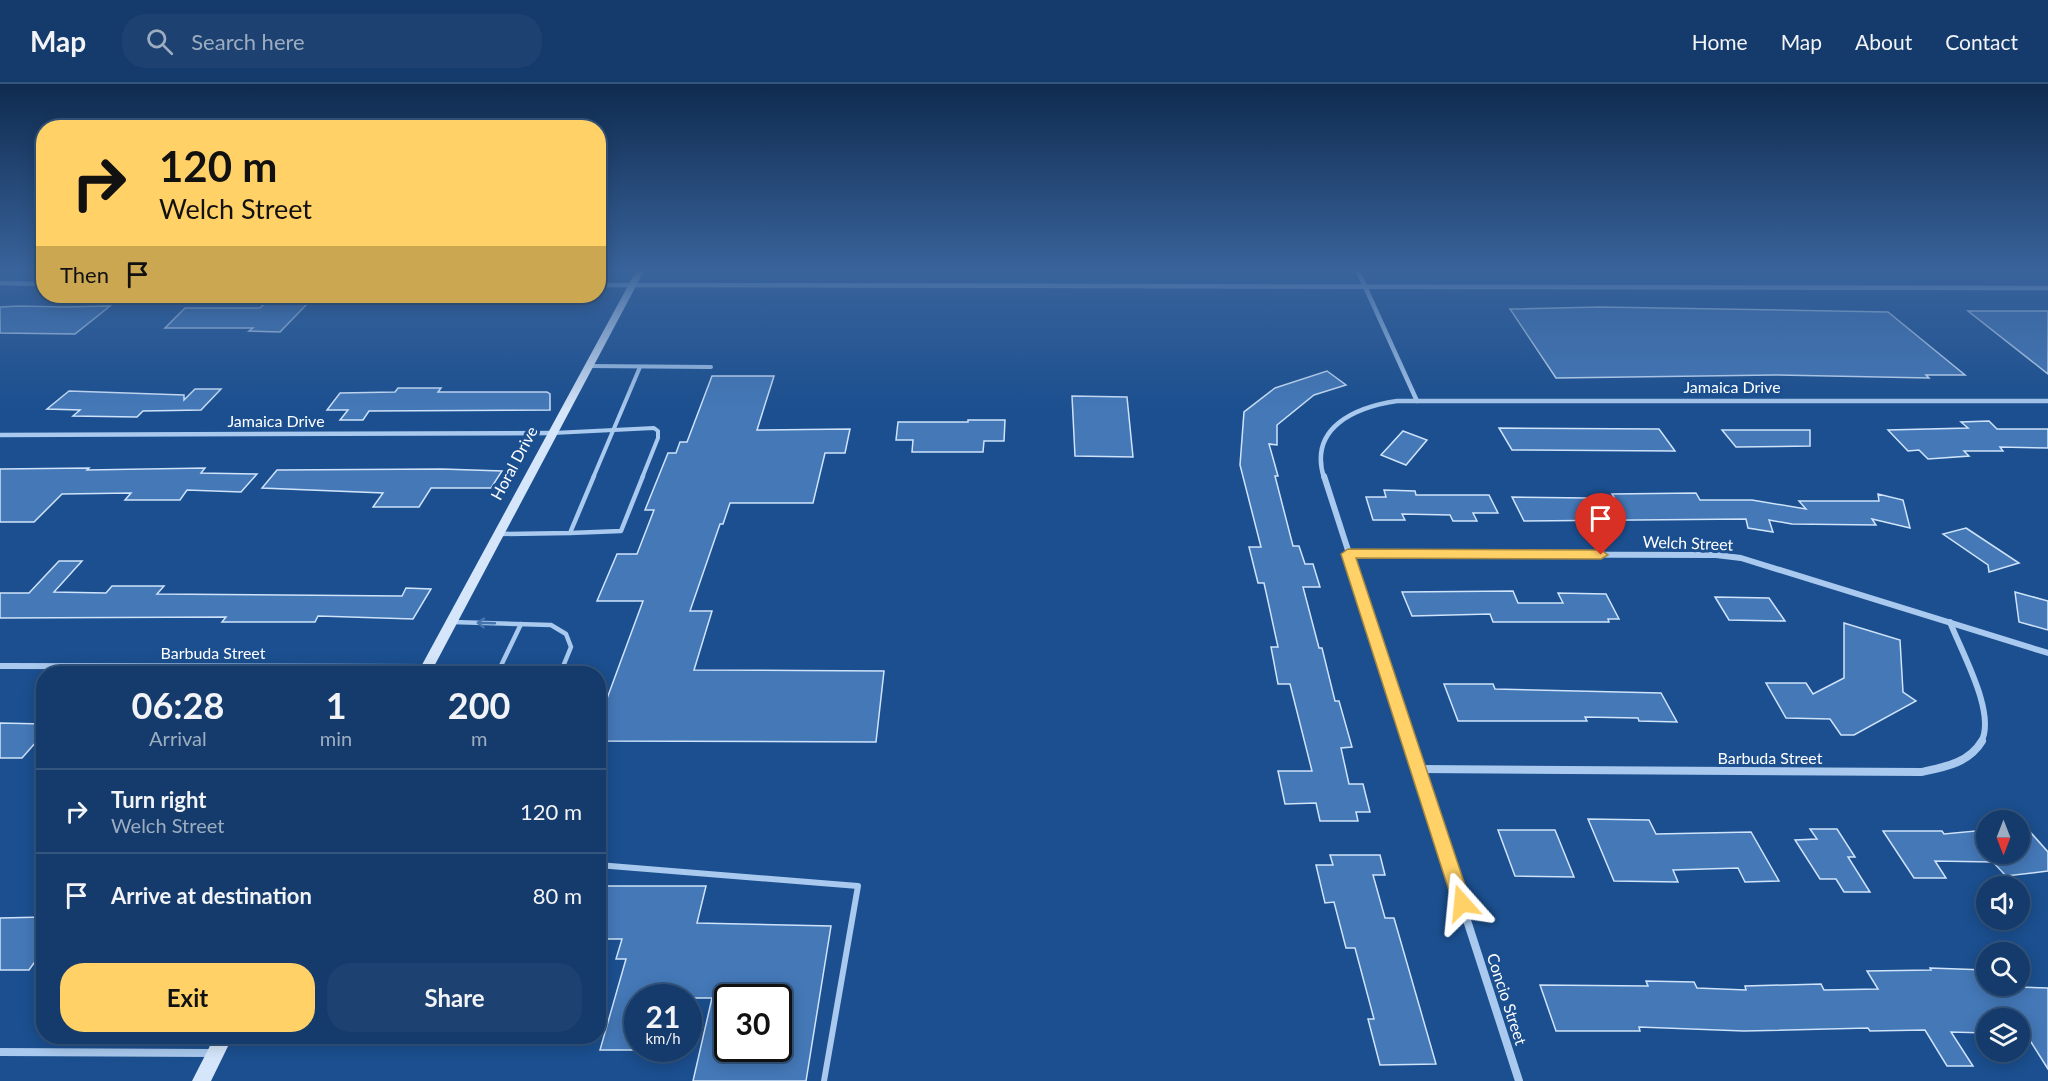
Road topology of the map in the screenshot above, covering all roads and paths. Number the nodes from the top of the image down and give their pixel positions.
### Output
1 (615, 318) edge
2 (1379, 318) edge
3 (589, 366) junction
4 (640, 367) junction
5 (711, 367) dead end
6 (1417, 400) junction
7 (2048, 401) edge
8 (613, 430) junction
9 (553, 433) junction
10 (0, 435) edge
11 (570, 533) junction
12 (498, 534) junction
13 (1348, 554) junction
14 (451, 622) junction
15 (1950, 622) junction
16 (520, 624) junction
17 (2048, 653) edge
18 (0, 666) edge
19 (36, 666) edge
20 (426, 666) edge
21 (501, 666) edge
22 (563, 666) edge
23 (1419, 769) junction
24 (606, 866) edge
25 (221, 1044) edge
26 (0, 1052) edge
27 (216, 1053) junction
28 (201, 1081) edge
29 (824, 1081) edge
30 (1519, 1081) edge

1 - 3 street, Horal Drive
2 - 6 street
3 - 4 lane
3 - 9 street, Horal Drive
4 - 5 lane
4 - 8 lane
6 - 7 street, Jamaica Drive
6 - 13 street, Concio Street
8 - 9 lane
8 - 11 lane
8 - 11 lane
9 - 10 street, Jamaica Drive
9 - 12 street, Horal Drive
11 - 12 lane
12 - 14 street, Horal Drive
13 - 15 street, Welch Street
13 - 23 street, Concio Street
16 -> 14 lane
14 - 20 street, Horal Drive
15 - 17 street, Welch Street
15 - 23 street, Barbuda Street
16 - 21 lane
16 - 22 lane
18 - 19 street, Barbuda Street
23 - 30 street, Concio Street
24 - 29 lane
25 - 27 street
26 - 27 street
27 - 28 street

